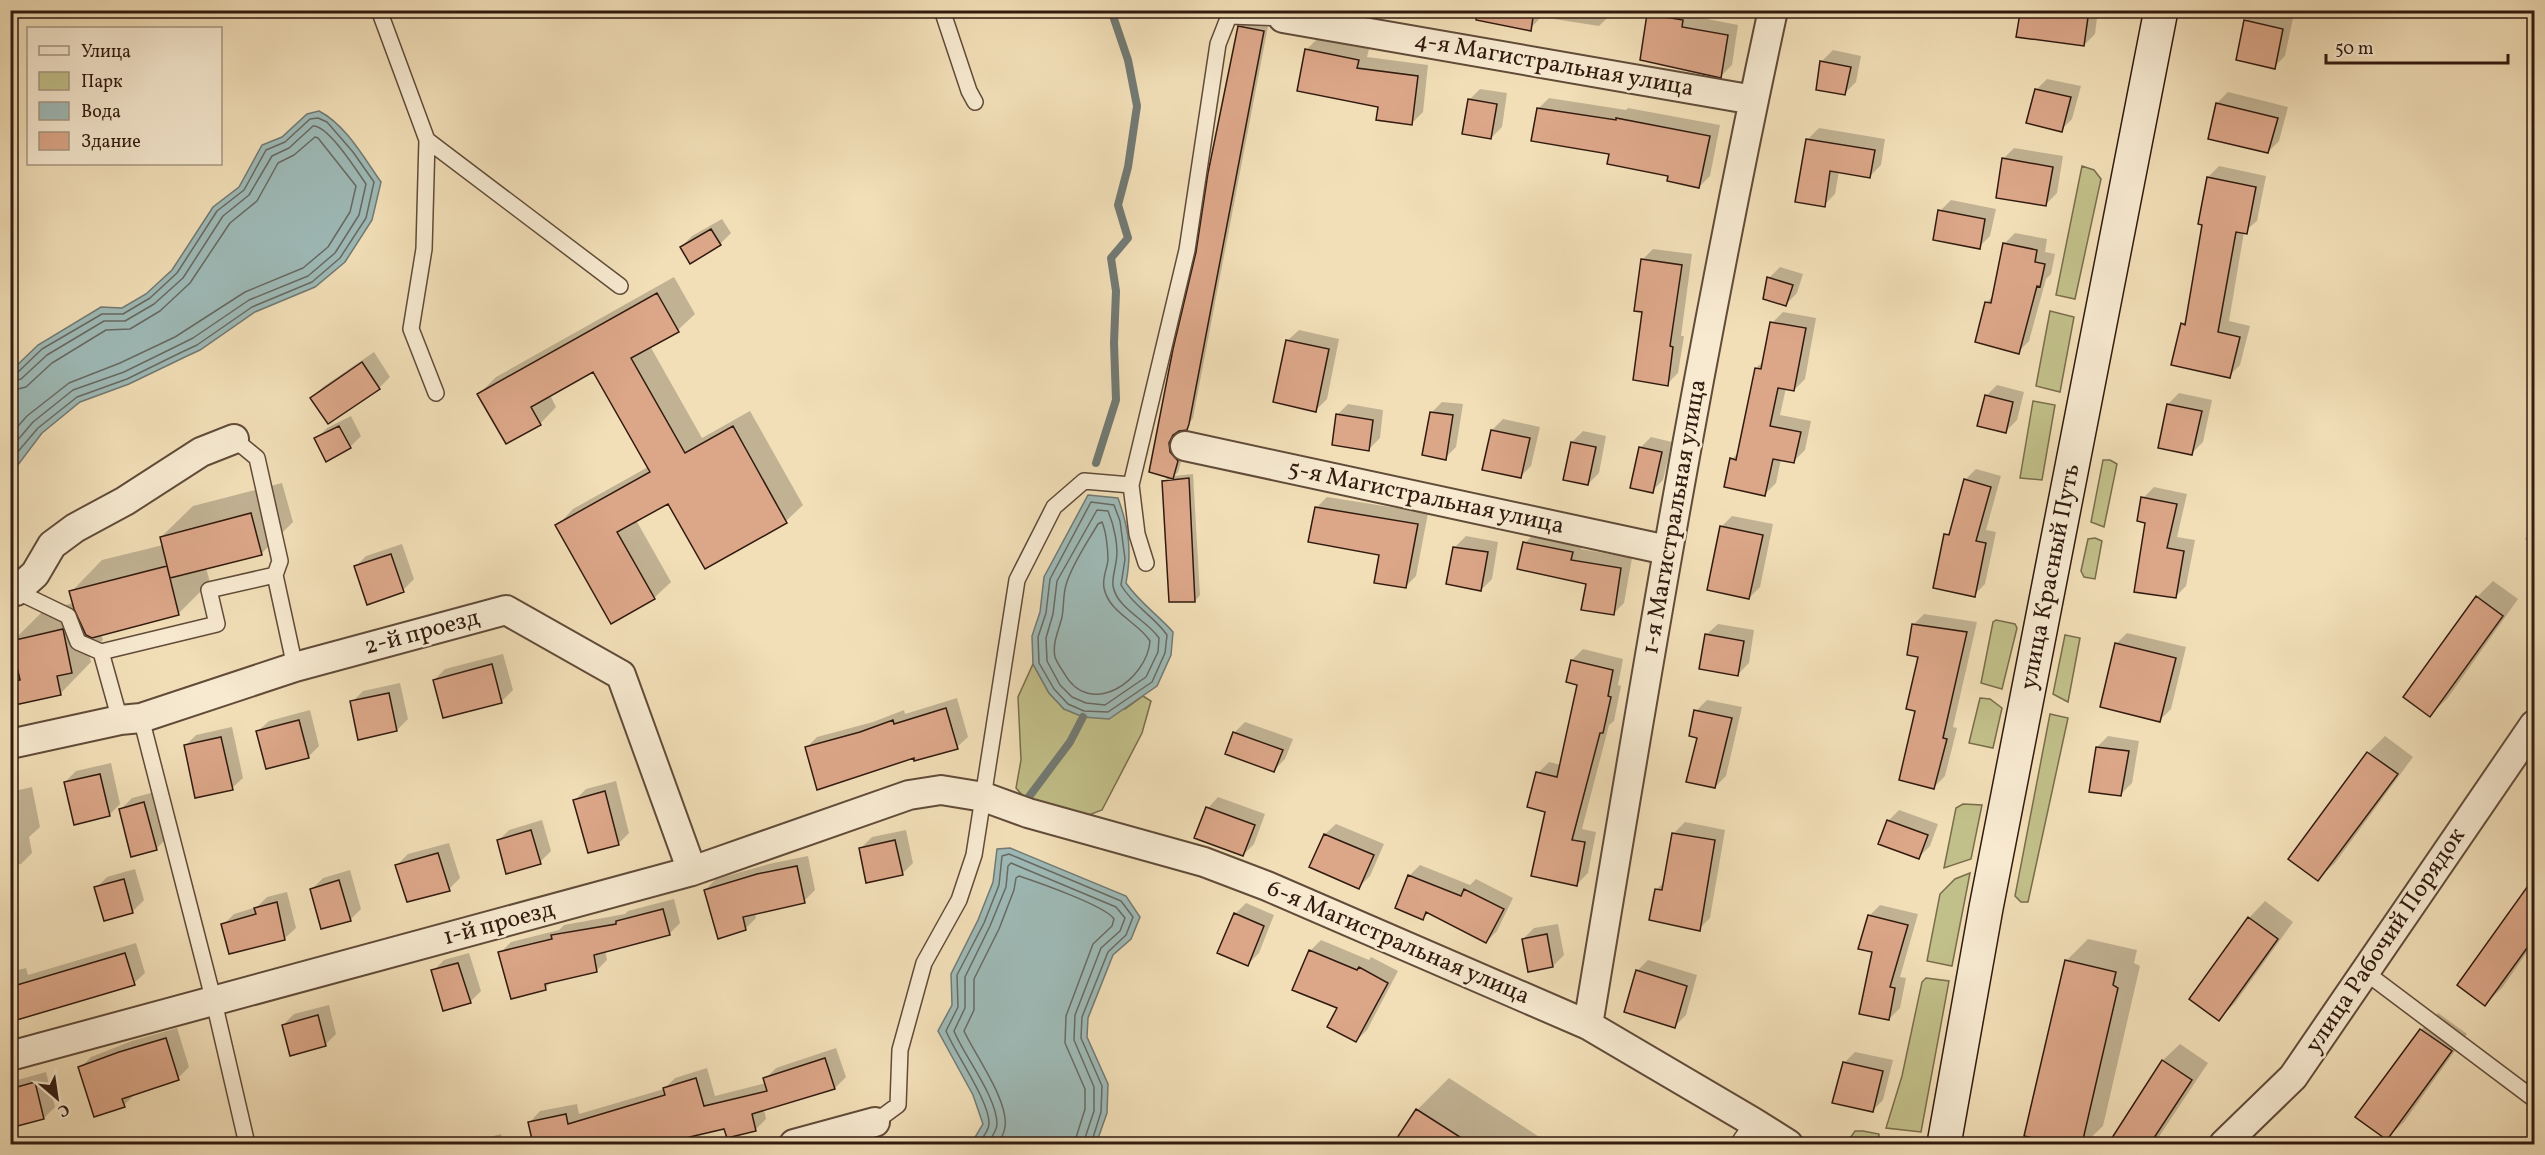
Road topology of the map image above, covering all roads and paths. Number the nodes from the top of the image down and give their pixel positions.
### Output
1 (379, 10) edge
2 (942, 10) edge
3 (1773, 10) edge
4 (2162, 10) edge
5 (1283, 18) joint
6 (1754, 100) junction
7 (975, 102) dead end
8 (427, 140) junction
9 (620, 286) dead end
10 (436, 393) dead end
11 (234, 439) joint
12 (1185, 446) dead end
13 (1131, 485) junction
14 (1667, 550) junction
15 (1146, 563) dead end
16 (275, 575) junction
17 (14, 591) edge
18 (101, 652) junction
19 (295, 666) junction
20 (130, 719) junction
21 (2535, 725) edge
22 (10, 744) edge
23 (984, 796) junction
24 (692, 871) junction
25 (2365, 972) junction
26 (213, 1002) junction
27 (1588, 1025) junction
28 (10, 1056) edge
29 (2535, 1099) edge
30 (875, 1122) joint
31 (1746, 1133) edge
32 (247, 1144) edge
33 (794, 1144) edge
34 (1788, 1144) edge
35 (1944, 1144) edge
36 (2224, 1144) edge

1 - 8 lane
2 - 7 lane
3 - 6 street, 1-я Магистральная улица
4 - 35 main road, улица Красный Путь
5 - 6 street, 4-я Магистральная улица
5 - 13 lane
6 - 14 street, 1-я Магистральная улица
8 - 9 lane
8 - 10 lane
11 - 16 lane
11 - 17 street
12 - 14 street, 5-я Магистральная улица
13 - 15 lane
13 - 23 lane
14 - 27 street, 1-я Магистральная улица
16 - 18 lane
16 - 19 lane
17 - 18 lane
18 - 20 lane
19 - 20 street, 2-й проезд
19 - 24 street, 2-й проезд
20 - 22 street, 2-й проезд
20 - 26 lane
21 - 25 street, улица Рабочий Порядок
23 - 24 street, 1-й проезд
23 - 27 street, 6-я Магистральная улица
23 - 30 lane
24 - 26 street, 1-й проезд
25 - 29 lane
25 - 36 street, улица Рабочий Порядок
26 - 28 street, 1-й проезд
26 - 32 lane
27 - 31 street, 6-я Магистральная улица
30 - 33 street
31 - 34 street, 6-я Магистральная улица

